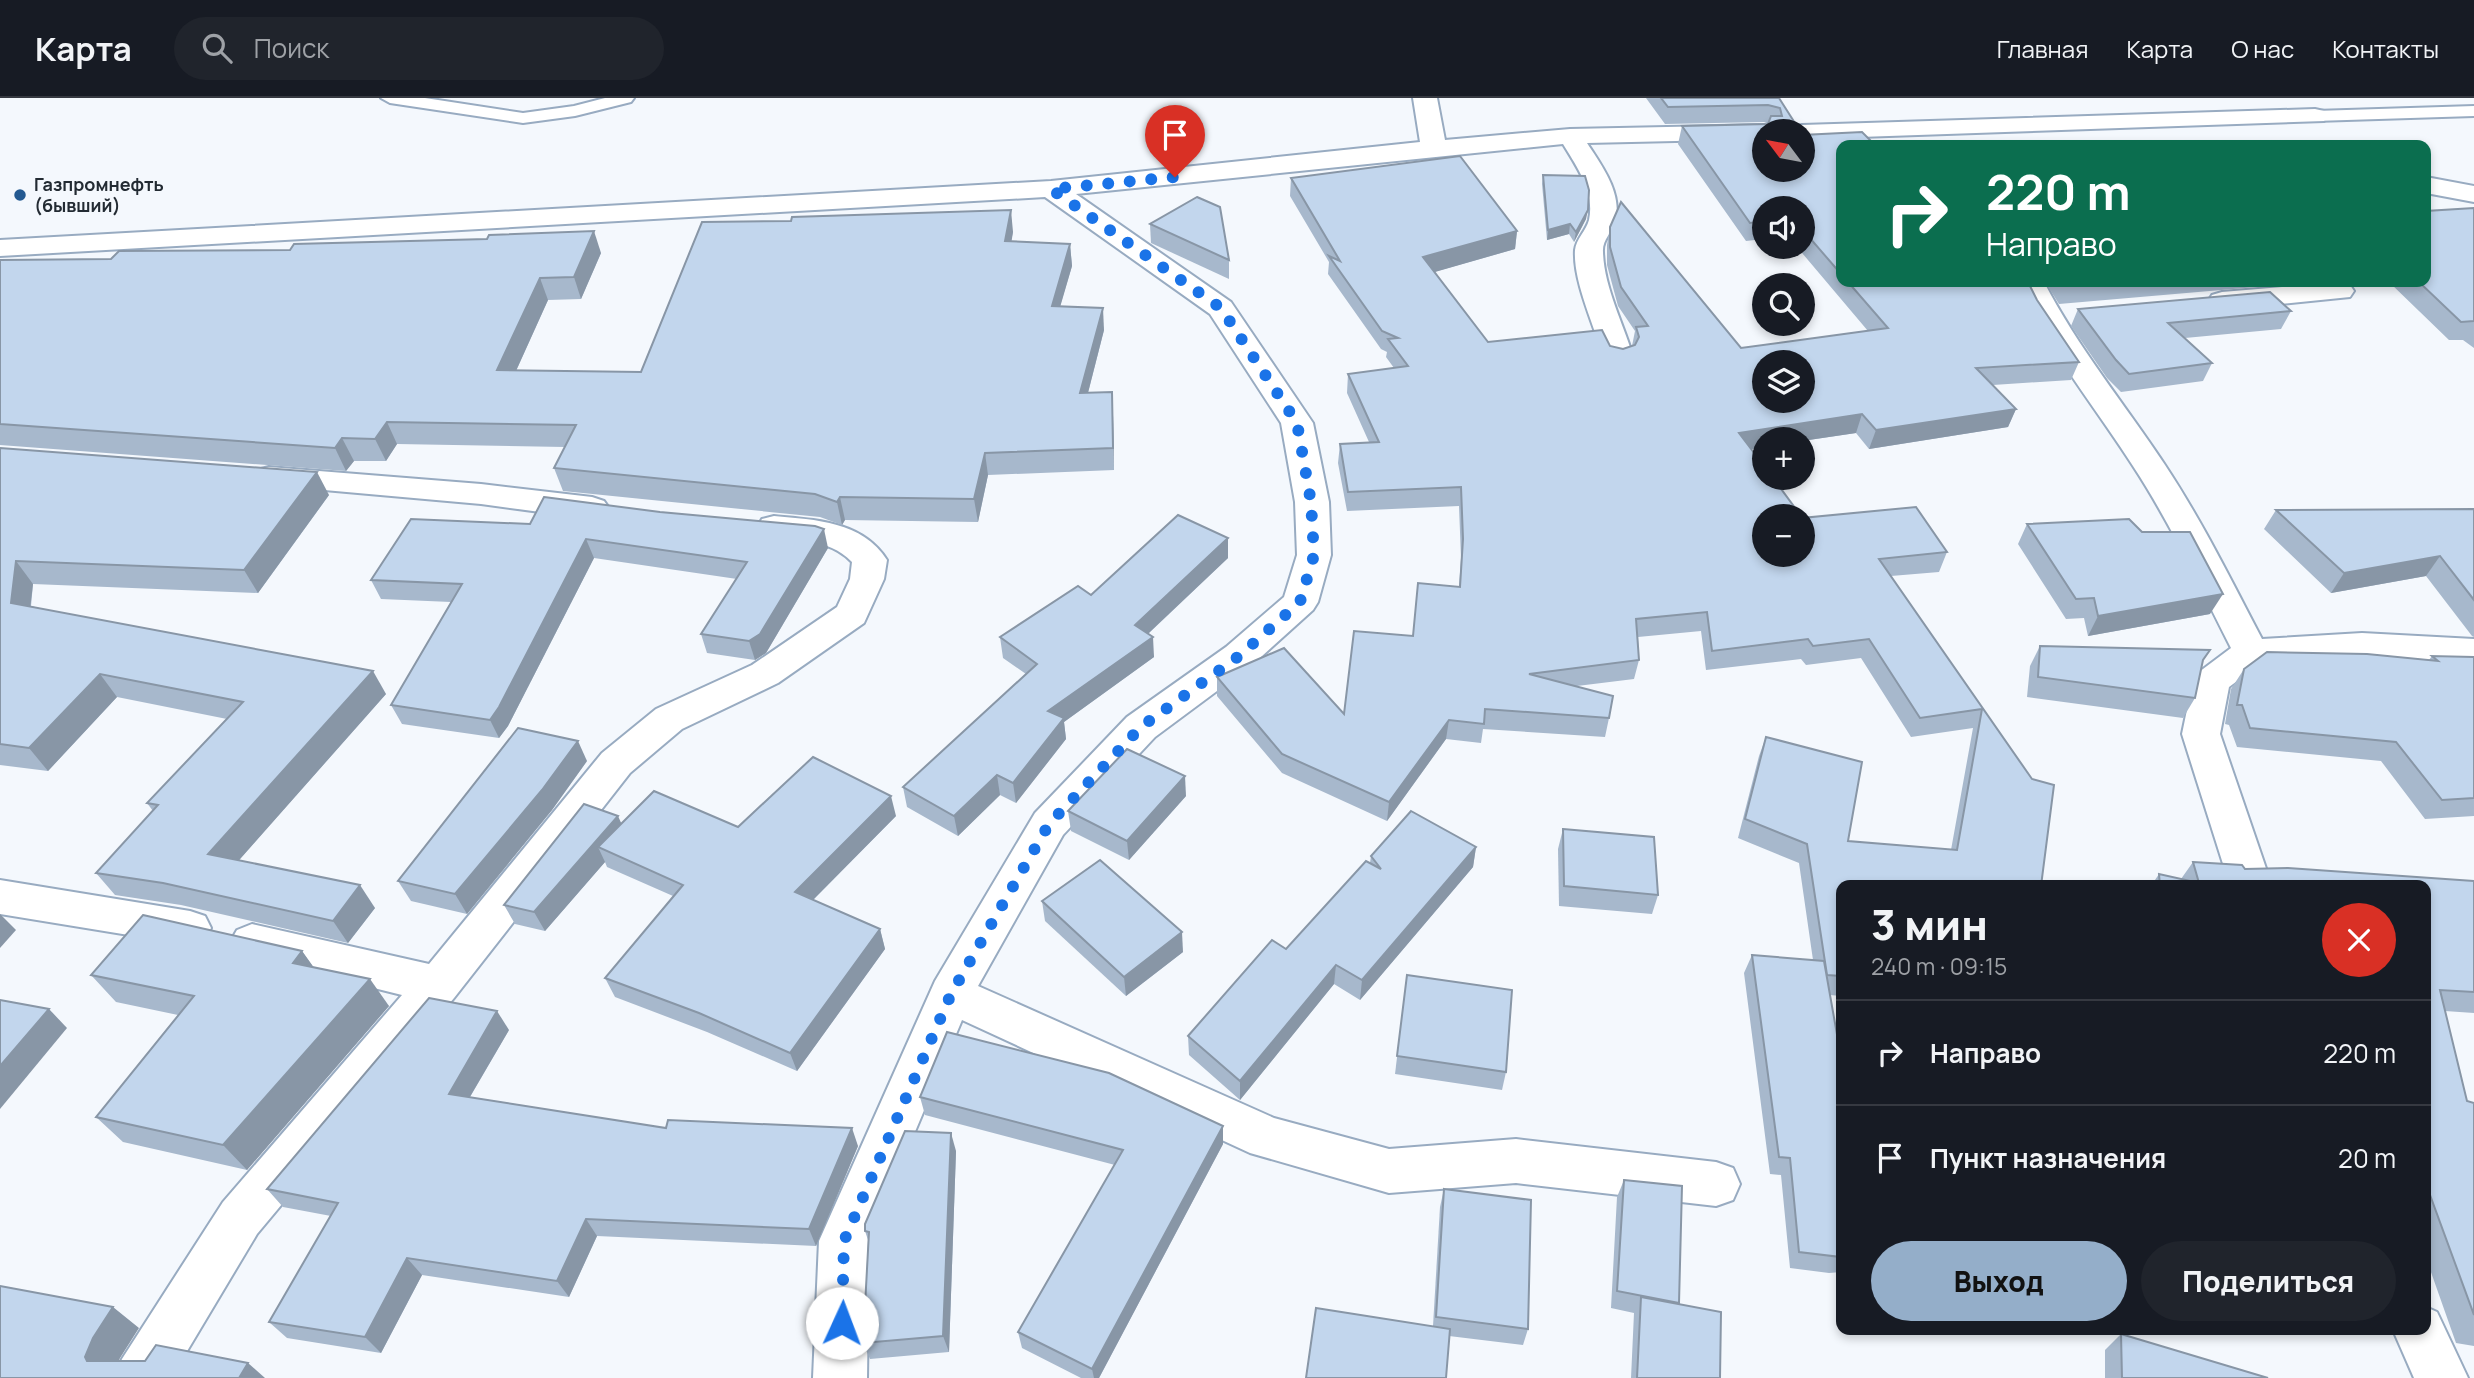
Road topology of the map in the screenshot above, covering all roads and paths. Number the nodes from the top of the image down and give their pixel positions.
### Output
1 (390, 98) edge
2 (625, 98) edge
3 (1425, 98) edge
4 (2474, 111) edge
5 (2315, 116) joint
6 (1993, 127) junction
7 (1752, 132) edge
8 (1815, 133) edge
9 (1570, 136) junction
10 (1887, 138) edge
11 (2015, 140) edge
12 (1434, 148) junction
13 (2431, 186) edge
14 (1051, 189) junction
15 (2474, 194) edge
16 (0, 248) edge
17 (2034, 287) edge
18 (2340, 291) dead end
19 (2193, 304) edge
20 (1618, 356) edge
21 (237, 474) edge
22 (627, 512) edge
23 (737, 524) edge
24 (2251, 652) junction
25 (2474, 652) edge
26 (2249, 880) edge
27 (0, 897) edge
28 (438, 985) junction
29 (951, 994) junction
30 (1716, 1184) dead end
31 (2421, 1335) edge
32 (141, 1378) edge
33 (840, 1378) edge
34 (2441, 1378) edge

1 - 2 lane
3 - 12 street
4 - 5 lane
5 - 6 street
6 - 10 street
6 - 11 street
7 - 9 street
8 - 10 street
9 - 12 street
9 - 20 street
12 - 14 street
13 - 15 street
14 - 16 street
14 - 29 street
17 - 24 street
18 - 19 street
21 - 22 street
23 - 28 street
24 - 25 street
24 - 26 street
27 - 28 street
28 - 32 street
29 - 30 street
29 - 33 street
31 - 34 street

